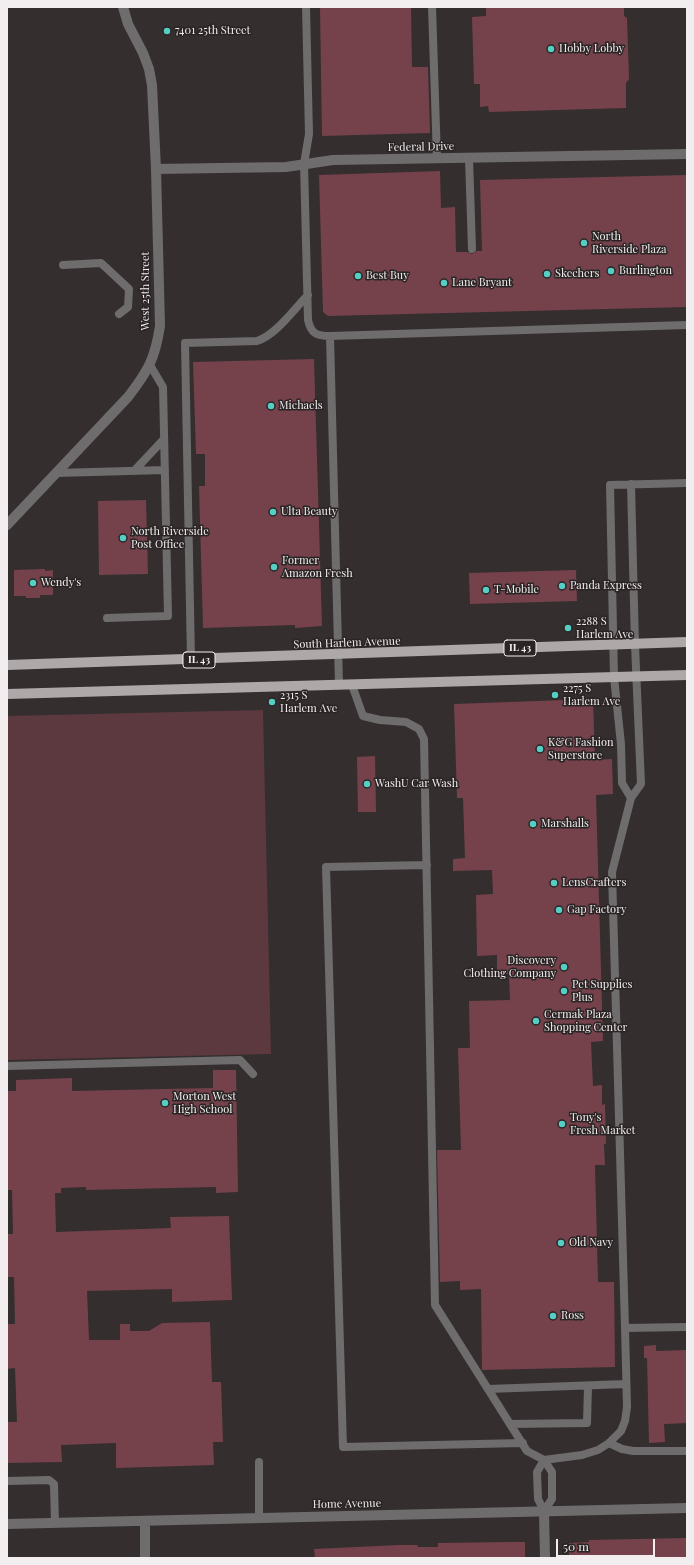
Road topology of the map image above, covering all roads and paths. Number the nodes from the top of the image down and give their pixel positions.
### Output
1 (123, 7) edge
2 (306, 7) edge
3 (432, 7) edge
4 (687, 154) edge
5 (469, 158) junction
6 (437, 159) junction
7 (304, 164) junction
8 (156, 169) junction
9 (472, 250) dead end
10 (64, 265) dead end
11 (308, 295) junction
12 (119, 314) dead end
13 (687, 325) edge
14 (330, 336) junction
15 (150, 365) junction
16 (164, 439) junction
17 (165, 470) junction
18 (134, 471) junction
19 (56, 473) junction
20 (687, 483) edge
21 (631, 484) junction
22 (7, 525) edge
23 (108, 618) dead end
24 (687, 642) edge
25 (635, 644) junction
26 (614, 645) junction
27 (339, 655) junction
28 (191, 660) junction
29 (7, 665) edge
30 (687, 675) edge
31 (636, 676) junction
32 (614, 677) junction
33 (340, 685) junction
34 (352, 685) junction
35 (7, 694) edge
36 (632, 798) junction
37 (427, 864) junction
38 (7, 1066) edge
39 (253, 1074) dead end
40 (687, 1327) edge
41 (625, 1328) junction
42 (626, 1384) junction
43 (588, 1386) junction
44 (488, 1389) junction
45 (510, 1424) junction
46 (523, 1443) junction
47 (609, 1443) junction
48 (687, 1451) edge
49 (544, 1460) junction
50 (259, 1462) dead end
51 (7, 1481) edge
52 (687, 1508) edge
53 (544, 1512) junction
54 (259, 1518) junction
55 (144, 1521) junction
56 (55, 1523) junction
57 (7, 1524) edge
58 (145, 1558) edge
59 (545, 1558) edge

1 - 8 street, West 25th Street
2 - 7 lane
3 - 6 lane
4 - 5 street, Federal Drive
5 - 6 street, Federal Drive
5 - 9 lane
6 - 7 street, Federal Drive
7 - 8 street, Federal Drive
7 - 11 lane
8 - 15 street, West 25th Street
10 - 12 lane
11 - 14 lane
11 - 28 lane
13 - 14 lane
14 - 27 lane
15 - 16 lane
15 - 19 street, West 25th Street
16 - 17 lane
16 - 18 lane
17 - 18 lane
17 - 23 lane
18 - 19 lane
19 - 22 street, West 25th Street
20 - 21 lane
21 - 25 lane
21 - 26 lane
24 - 25 main road, South Harlem Avenue / IL 43
25 - 26 main road, South Harlem Avenue / IL 43
25 - 31 lane
26 - 27 main road, South Harlem Avenue / IL 43
26 - 32 lane
27 - 28 main road, South Harlem Avenue / IL 43
27 - 33 lane
28 - 29 main road, South Harlem Avenue / IL 43
30 - 31 main road
31 - 32 main road
31 - 36 lane
32 - 34 main road
32 - 36 lane
33 - 34 main road
33 - 35 main road
34 - 37 lane
36 - 41 lane
37 - 44 lane
37 - 46 lane
38 - 39 lane
40 - 41 lane
41 - 42 lane
42 - 43 lane
42 - 47 lane
43 - 44 lane
43 - 45 lane
44 - 45 lane
45 - 46 lane
46 - 49 lane
47 - 48 lane
47 - 49 lane
49 - 53 lane
49 - 53 lane
50 - 54 lane
51 - 56 lane
52 - 53 street, Home Avenue
53 - 54 street, Home Avenue
53 - 59 street
54 - 55 street, Home Avenue
55 - 56 street, Home Avenue
55 - 58 street
56 - 57 street, Home Avenue

